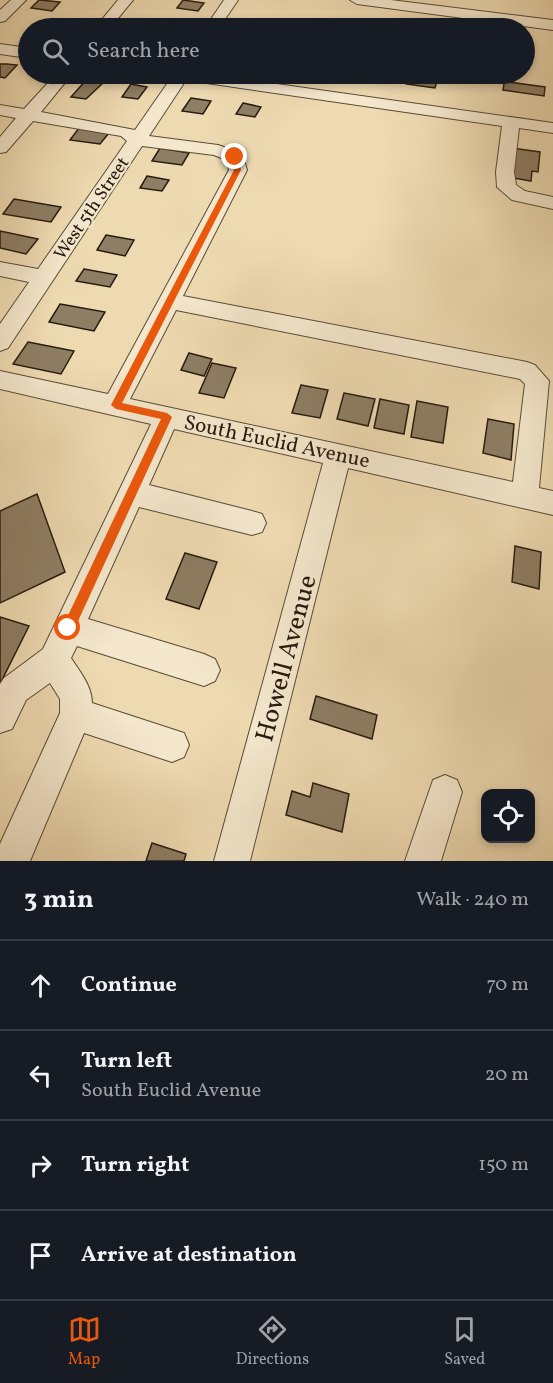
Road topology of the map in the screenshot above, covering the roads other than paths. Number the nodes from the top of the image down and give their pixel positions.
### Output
1 (19, 0) edge
2 (126, 0) edge
3 (231, 0) edge
4 (357, 0) edge
5 (0, 18) edge
6 (111, 18) edge
7 (219, 18) edge
8 (498, 18) edge
9 (535, 23) edge
10 (553, 25) edge
11 (0, 49) edge
12 (18, 52) edge
13 (55, 84) edge
14 (175, 84) edge
15 (251, 84) edge
16 (0, 110) edge
17 (29, 114) junction
18 (511, 122) junction
19 (553, 128) edge
20 (137, 140) junction
21 (0, 148) edge
22 (553, 203) edge
23 (0, 269) edge
24 (44, 278) junction
25 (170, 301) junction
26 (0, 342) edge
27 (0, 380) edge
28 (116, 405) junction
29 (167, 417) junction
30 (338, 454) junction
31 (132, 493) junction
32 (525, 496) junction
33 (553, 503) edge
34 (252, 523) dead end
35 (68, 628) junction
36 (54, 660) junction
37 (204, 670) dead end
38 (76, 714) junction
39 (0, 717) edge
40 (172, 745) dead end
41 (445, 792) dead end
42 (11, 861) edge
43 (232, 861) edge
44 (423, 861) edge

1 - 5 street
2 - 6 street
3 - 7 street
4 - 8 street
9 - 10 street
11 - 12 street
13 - 17 street
14 - 20 street, West 5th Street
15 - 18 street
16 - 17 street
17 - 20 street
17 - 21 street
18 - 19 street
18 - 22 street
20 - 24 street, West 5th Street
20 - 25 street
23 - 24 street
24 - 26 street, West 5th Street
25 - 28 street
25 - 32 street
27 - 28 street, South Euclid Avenue
28 - 29 street, South Euclid Avenue
29 - 30 street, South Euclid Avenue
29 - 31 street
30 - 32 street, South Euclid Avenue
30 - 43 street, Howell Avenue
31 - 34 street
31 - 35 street
32 - 33 street, South Euclid Avenue
35 - 36 street
35 - 37 street
36 - 38 street
36 - 39 street
38 - 40 street
38 - 42 street
41 - 44 street

